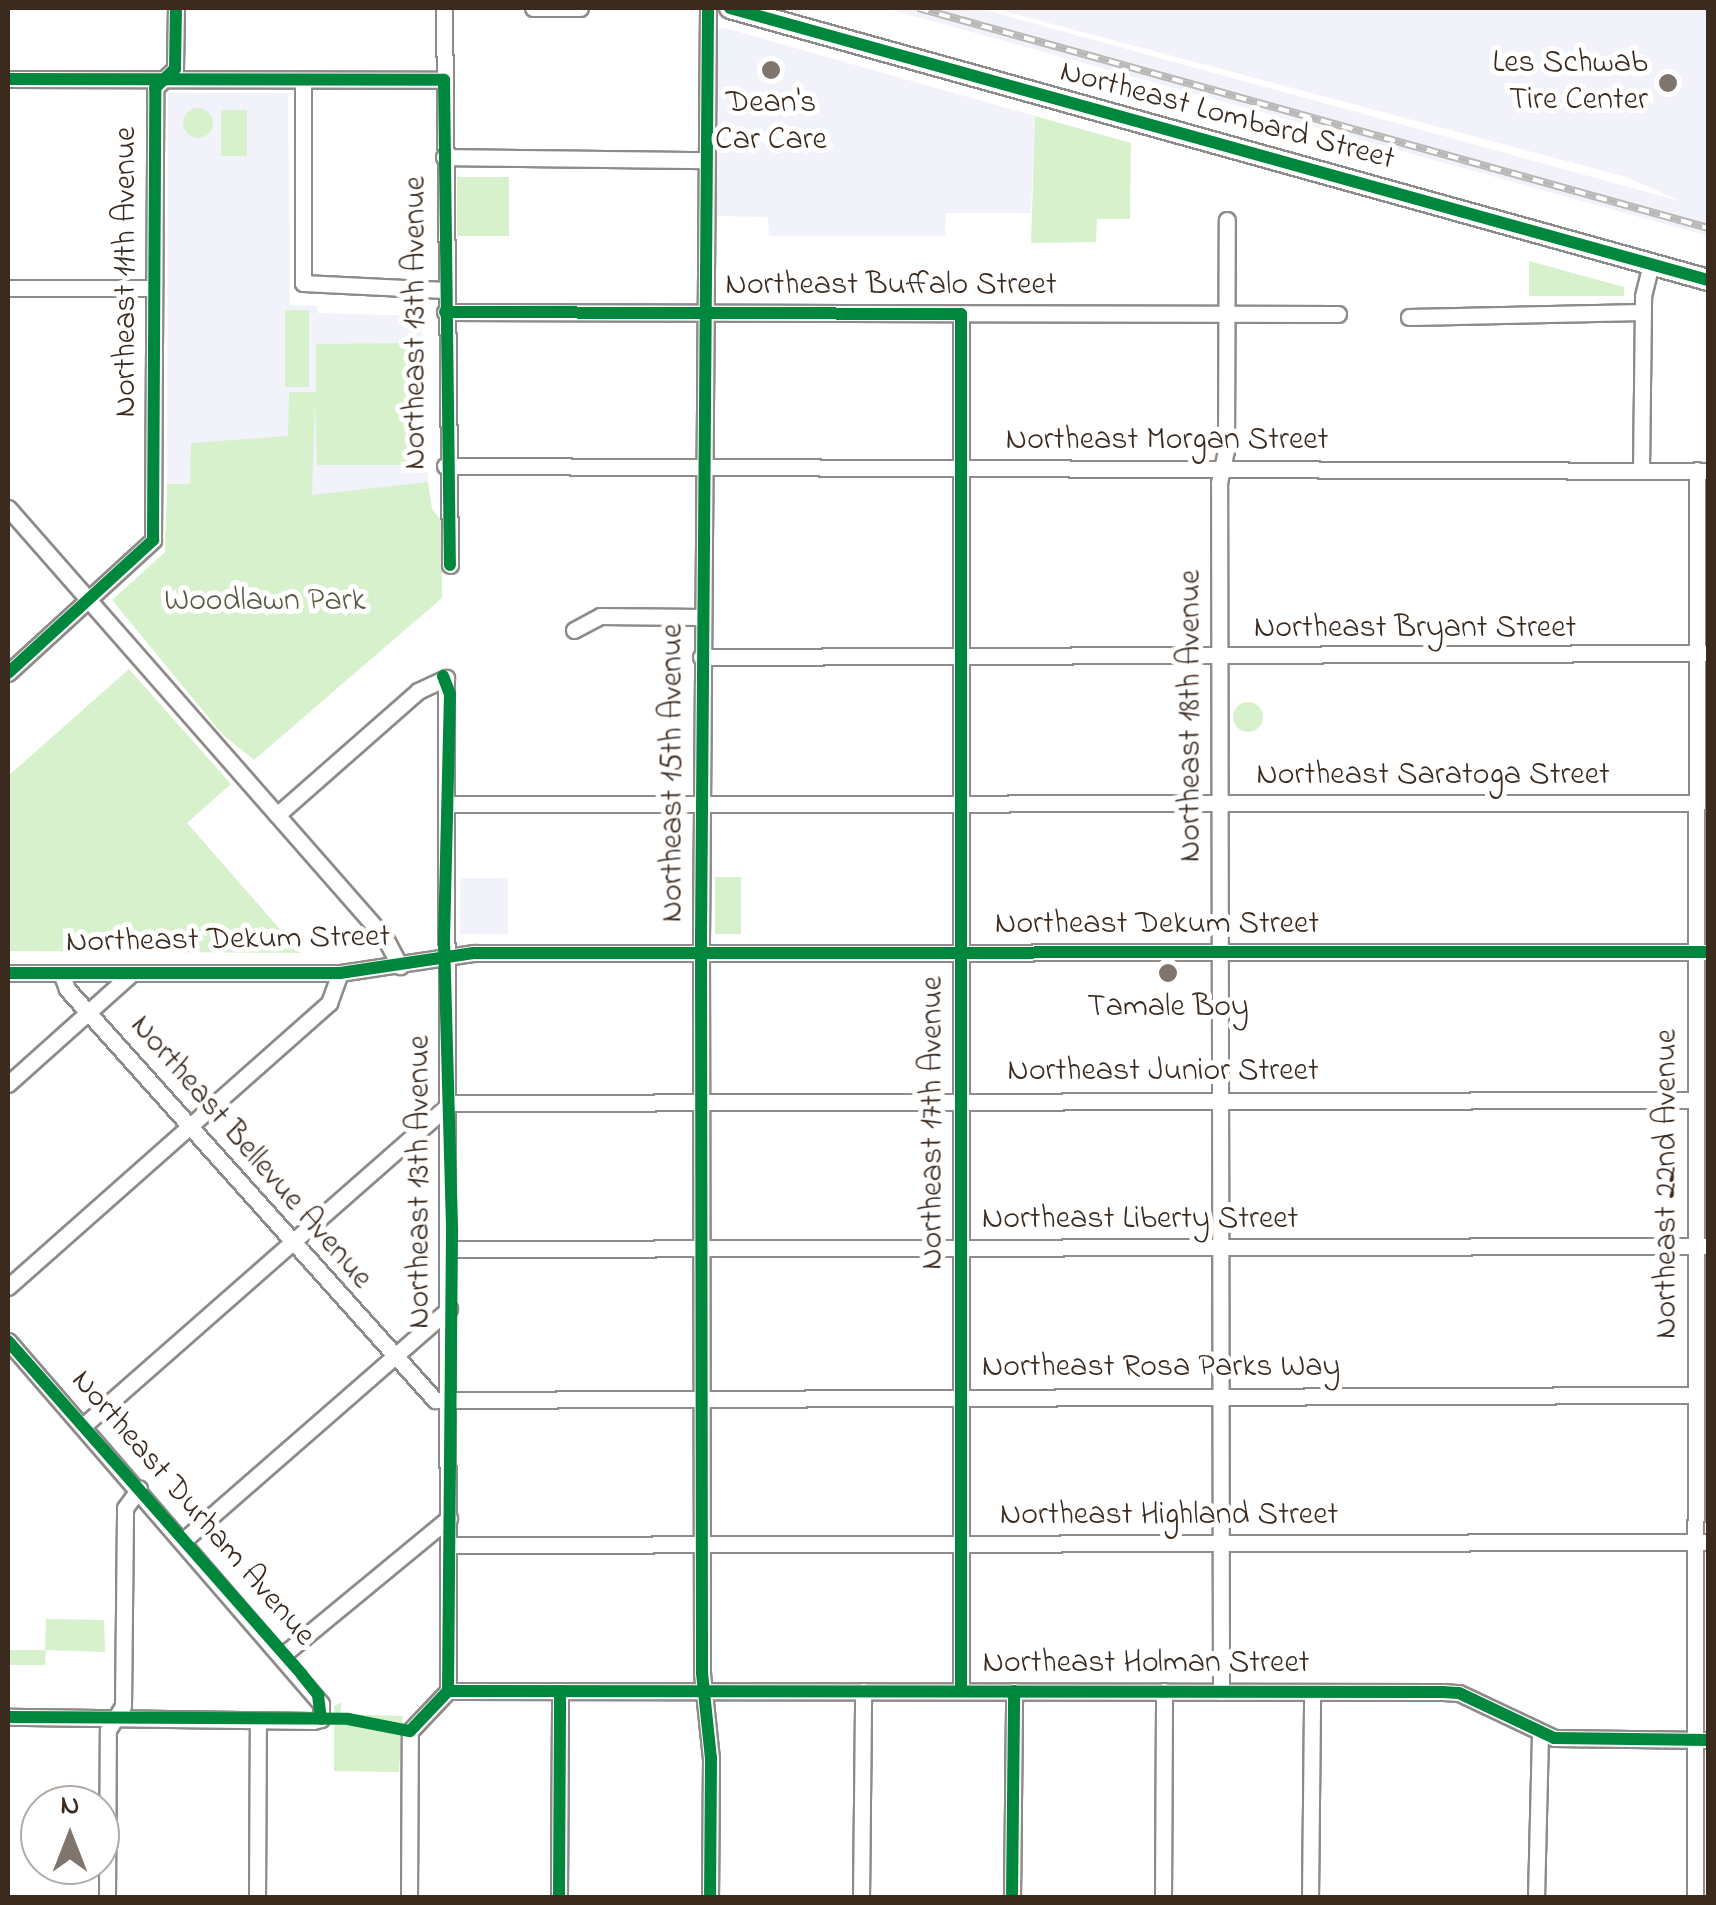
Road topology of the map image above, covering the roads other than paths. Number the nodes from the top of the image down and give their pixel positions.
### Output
1 (176, 8) edge
2 (444, 8) edge
3 (533, 8) edge
4 (580, 8) edge
5 (708, 8) edge
6 (730, 8) edge
7 (8, 79) edge
8 (164, 79) junction
9 (303, 80) junction
10 (444, 80) junction
11 (444, 157) junction
12 (703, 160) junction
13 (1227, 220) dead end
14 (1651, 264) junction
15 (1708, 280) edge
16 (8, 288) edge
17 (154, 288) junction
18 (444, 290) junction
19 (444, 312) junction
20 (1642, 312) junction
21 (702, 313) junction
22 (961, 314) junction
23 (1338, 314) dead end
24 (1227, 315) junction
25 (1409, 318) dead end
26 (444, 466) junction
27 (702, 468) junction
28 (962, 468) junction
29 (1222, 469) junction
30 (1642, 470) junction
31 (1703, 470) edge
32 (8, 508) edge
33 (450, 565) dead end
34 (90, 602) junction
35 (701, 617) junction
36 (574, 630) dead end
37 (1702, 654) edge
38 (1220, 656) junction
39 (701, 657) junction
40 (961, 658) junction
41 (8, 673) edge
42 (1696, 802) junction
43 (450, 804) junction
44 (702, 804) junction
45 (961, 804) junction
46 (1220, 804) junction
47 (277, 816) junction
48 (702, 952) junction
49 (961, 952) junction
50 (1220, 952) junction
51 (1702, 952) edge
52 (445, 958) junction
53 (400, 966) junction
54 (8, 973) edge
55 (61, 973) junction
56 (340, 973) junction
57 (130, 975) junction
58 (89, 1013) junction
59 (8, 1084) edge
60 (704, 1100) junction
61 (961, 1100) junction
62 (1219, 1100) junction
63 (1696, 1100) junction
64 (451, 1103) junction
65 (190, 1126) junction
66 (292, 1242) junction
67 (1702, 1246) edge
68 (1220, 1247) junction
69 (704, 1248) junction
70 (961, 1248) junction
71 (451, 1249) junction
72 (8, 1287) edge
73 (449, 1309) junction
74 (8, 1342) edge
75 (393, 1357) junction
76 (1695, 1395) junction
77 (704, 1396) junction
78 (962, 1396) junction
79 (1220, 1396) junction
80 (448, 1400) junction
81 (83, 1426) junction
82 (138, 1489) junction
83 (449, 1518) junction
84 (184, 1540) junction
85 (1702, 1542) edge
86 (1220, 1543) junction
87 (704, 1544) junction
88 (961, 1544) junction
89 (449, 1545) junction
90 (284, 1654) junction
91 (448, 1691) junction
92 (560, 1691) junction
93 (704, 1691) junction
94 (862, 1691) junction
95 (961, 1691) junction
96 (1014, 1691) junction
97 (1164, 1692) junction
98 (1221, 1692) junction
99 (1312, 1692) junction
100 (8, 1717) edge
101 (115, 1718) junction
102 (258, 1720) junction
103 (1540, 1734) junction
104 (1702, 1740) edge
105 (107, 1898) edge
106 (258, 1898) edge
107 (409, 1898) edge
108 (559, 1898) edge
109 (710, 1898) edge
110 (861, 1898) edge
111 (1012, 1898) edge
112 (1163, 1898) edge
113 (1310, 1898) edge
114 (1536, 1898) edge
115 (1695, 1898) edge

1 - 8 street, Northeast 11th Avenue
2 - 10 street, Northeast 13th Avenue
3 - 4 street
5 - 12 street, Northeast 15th Avenue
6 - 14 main road, Northeast Lombard Street
7 - 8 street
8 - 9 street
8 - 17 street, Northeast 11th Avenue
9 - 10 street
9 - 18 street
10 - 11 street, Northeast 13th Avenue
11 - 12 street
11 - 18 street, Northeast 13th Avenue
12 - 21 street, Northeast 15th Avenue
13 - 24 street, Northeast 18th Avenue
14 - 15 main road, Northeast Lombard Street
14 - 20 street
16 - 17 street
17 - 34 street, Northeast 11th Avenue
18 - 19 street, Northeast 13th Avenue
19 - 21 street, Northeast Buffalo Street
19 - 26 street, Northeast 13th Avenue
20 - 25 street
20 - 30 street
21 - 22 street, Northeast Buffalo Street
21 - 27 street, Northeast 15th Avenue
22 - 24 street, Northeast Buffalo Street
22 - 28 street, Northeast 17th Avenue
23 - 24 street, Northeast Buffalo Street
24 - 29 street, Northeast 18th Avenue
26 - 27 street, Northeast Morgan Street
26 - 33 street, Northeast 13th Avenue
27 - 28 street, Northeast Morgan Street
27 - 35 street, Northeast 15th Avenue
28 - 29 street, Northeast Morgan Street
28 - 40 street, Northeast 17th Avenue
29 - 30 street, Northeast Morgan Street
29 - 38 street, Northeast 18th Avenue
30 - 31 street, Northeast Morgan Street
31 - 37 street, Northeast 22nd Avenue
32 - 34 street
34 - 41 street
34 - 47 street
35 - 36 street
35 - 39 street, Northeast 15th Avenue
37 - 38 street, Northeast Bryant Street
37 - 42 street, Northeast 22nd Avenue
38 - 40 street, Northeast Bryant Street
38 - 46 street, Northeast 18th Avenue
39 - 40 street, Northeast Bryant Street
39 - 44 street, Northeast 15th Avenue
40 - 45 street, Northeast 17th Avenue
42 - 46 street, Northeast Saratoga Street
42 - 51 street, Northeast 22nd Avenue
43 - 44 street, Northeast Saratoga Street
43 - 47 street, Northeast 13th Avenue
43 - 52 street, Northeast 13th Avenue
44 - 45 street, Northeast Saratoga Street
44 - 48 street, Northeast 15th Avenue
45 - 46 street, Northeast Saratoga Street
45 - 49 street, Northeast 17th Avenue
46 - 50 street, Northeast 18th Avenue
47 - 53 street
48 - 49 street, Northeast Dekum Street
48 - 52 street, Northeast Dekum Street
48 - 60 street, Northeast 15th Avenue
49 - 50 street, Northeast Dekum Street
49 - 61 street, Northeast 17th Avenue
50 - 51 street, Northeast Dekum Street
50 - 62 street, Northeast 18th Avenue
51 - 63 street, Northeast 22nd Avenue
52 - 53 street, Northeast Dekum Street
52 - 64 street, Northeast 13th Avenue
53 - 56 street, Northeast Dekum Street
54 - 55 street, Northeast Dekum Street
55 - 57 street, Northeast Dekum Street
55 - 58 street, Northeast Bellevue Avenue
56 - 57 street, Northeast Dekum Street
56 - 65 street
57 - 58 street
58 - 59 street
58 - 65 street, Northeast Bellevue Avenue
60 - 61 street, Northeast Junior Street
60 - 64 street, Northeast Junior Street
60 - 69 street, Northeast 15th Avenue
61 - 62 street, Northeast Junior Street
61 - 70 street, Northeast 17th Avenue
62 - 63 street, Northeast Junior Street
62 - 68 street, Northeast 18th Avenue
63 - 67 street, Northeast 22nd Avenue
64 - 66 street
64 - 71 street, Northeast 13th Avenue
65 - 66 street, Northeast Bellevue Avenue
65 - 72 street
66 - 75 street, Northeast Bellevue Avenue
66 - 81 street
67 - 68 street, Northeast Liberty Street
67 - 76 street, Northeast 22nd Avenue
68 - 70 street, Northeast Liberty Street
68 - 79 street, Northeast 18th Avenue
69 - 70 street, Northeast Liberty Street
69 - 71 street, Northeast Liberty Street
69 - 77 street, Northeast 15th Avenue
70 - 78 street, Northeast 17th Avenue
71 - 73 street, Northeast 13th Avenue
73 - 75 street
73 - 80 street, Northeast 13th Avenue
74 - 81 street, Northeast Durham Avenue
75 - 80 street, Northeast Bellevue Avenue
75 - 84 street
76 - 79 street, Northeast Rosa Parks Way
76 - 85 street, Northeast 22nd Avenue
77 - 78 street, Northeast Rosa Parks Way
77 - 80 street, Northeast Rosa Parks Way
77 - 87 street, Northeast 15th Avenue
78 - 79 street, Northeast Rosa Parks Way
78 - 88 street, Northeast 17th Avenue
79 - 86 street, Northeast 18th Avenue
80 - 83 street, Northeast 13th Avenue
81 - 82 street, Northeast Durham Avenue
82 - 84 street, Northeast Durham Avenue
82 - 101 street
83 - 89 street, Northeast 13th Avenue
83 - 90 street
84 - 90 street, Northeast Durham Avenue
85 - 86 street, Northeast Highland Street
85 - 104 street, Northeast 22nd Avenue
86 - 88 street, Northeast Highland Street
86 - 98 street, Northeast 18th Avenue
87 - 88 street, Northeast Highland Street
87 - 89 street, Northeast Highland Street
87 - 93 street, Northeast 15th Avenue
88 - 95 street, Northeast 17th Avenue
89 - 91 street, Northeast 13th Avenue
90 - 102 street, Northeast Durham Avenue
91 - 92 street, Northeast Holman Street
91 - 107 street
92 - 93 street, Northeast Holman Street
92 - 108 street
93 - 94 street, Northeast Holman Street
93 - 109 street, Northeast 15th Avenue
94 - 95 street, Northeast Holman Street
94 - 110 street
95 - 96 street, Northeast Holman Street
96 - 97 street, Northeast Holman Street
96 - 111 street
97 - 98 street, Northeast Holman Street
97 - 112 street
98 - 99 street, Northeast Holman Street
99 - 103 street, Northeast Holman Street
99 - 113 street
100 - 101 street
101 - 102 street
101 - 105 street
102 - 106 street
103 - 104 street, Northeast Holman Street
103 - 114 street
104 - 115 street, Northeast 22nd Avenue

